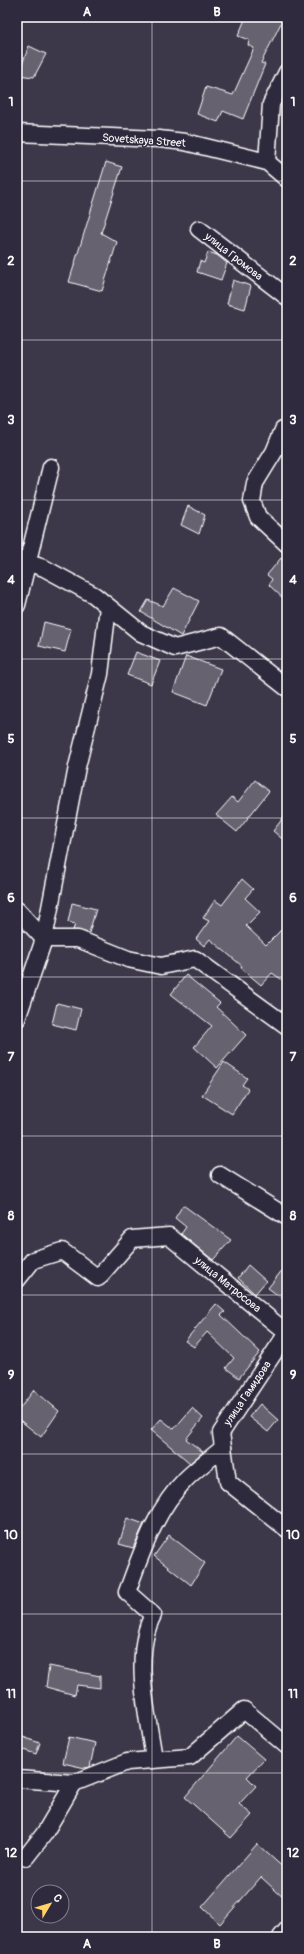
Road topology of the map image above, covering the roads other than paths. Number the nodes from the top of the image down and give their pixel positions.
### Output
1 (287, 72) edge
2 (17, 133) edge
3 (267, 162) junction
4 (287, 179) edge
5 (199, 229) dead end
6 (287, 297) edge
7 (287, 429) edge
8 (51, 467) dead end
9 (287, 544) edge
10 (23, 561) edge
11 (17, 605) edge
12 (108, 607) junction
13 (287, 688) edge
14 (17, 910) edge
15 (44, 939) junction
16 (17, 1019) edge
17 (287, 1026) edge
18 (220, 1175) dead end
19 (287, 1217) edge
20 (17, 1280) edge
21 (287, 1333) edge
22 (222, 1440) junction
23 (287, 1529) edge
24 (287, 1746) edge
25 (154, 1760) junction
26 (17, 1779) edge
27 (74, 1783) junction
28 (26, 1857) dead end
29 (287, 1930) edge
30 (281, 1937) edge

1 - 3 street
2 - 3 street, Sovetskaya Street
3 - 4 street, Sovetskaya Street
5 - 6 street, улица Громова
7 - 9 street
8 - 10 street
10 - 11 street
10 - 12 street
12 - 13 street
12 - 15 street
14 - 15 street
15 - 16 street
15 - 17 street
18 - 19 street
20 - 21 street, улица Матросова
21 - 22 street, улица Гамидова
22 - 23 street
22 - 25 street, улица Гамидова
24 - 25 street
25 - 27 street
26 - 27 street
27 - 28 street
29 - 30 street

